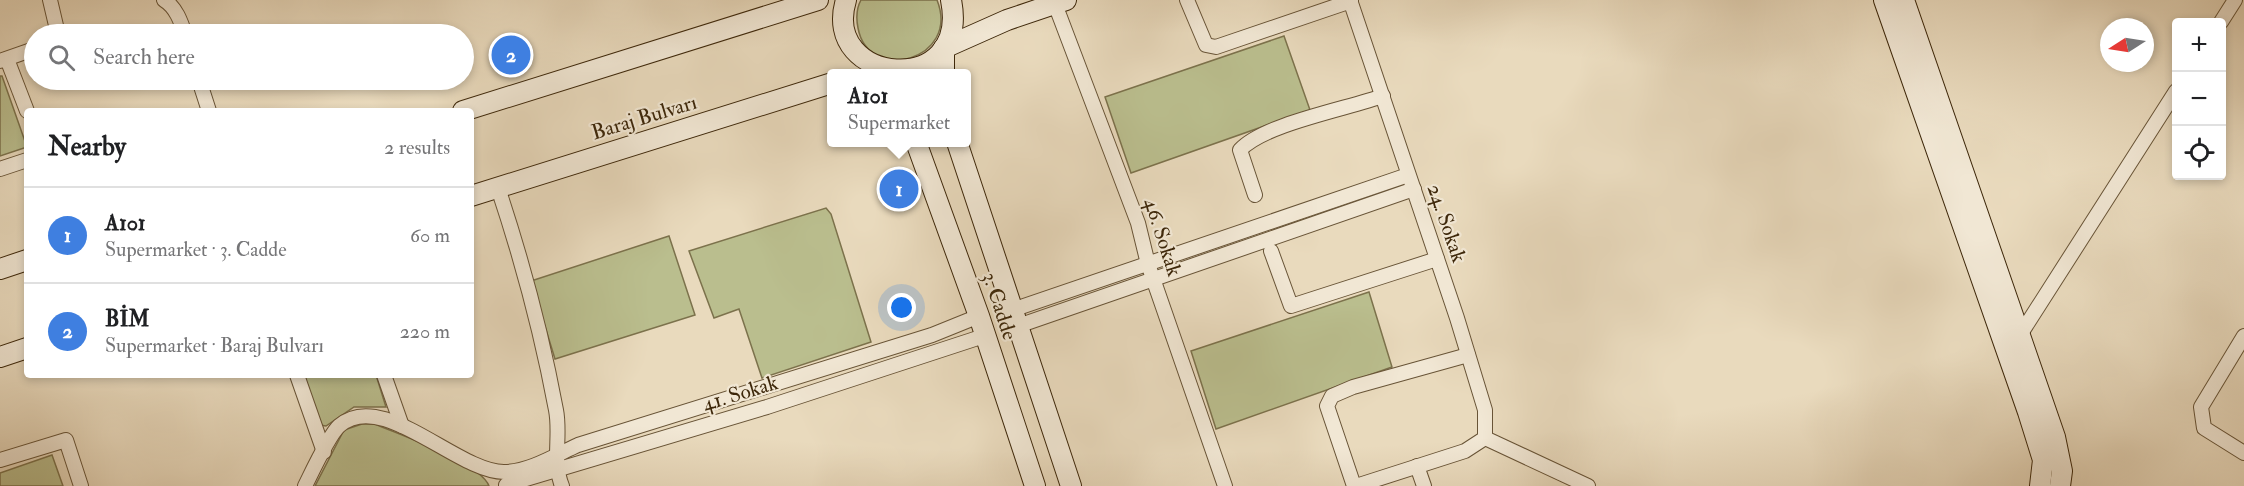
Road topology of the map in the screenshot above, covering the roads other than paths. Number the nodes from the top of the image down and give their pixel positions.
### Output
1 (50, 0) edge
2 (164, 0) edge
3 (818, 0) edge
4 (846, 0) edge
5 (951, 0) edge
6 (1187, 0) edge
7 (1884, 0) edge
8 (1904, 0) edge
9 (2235, 0) edge
10 (1350, 1) edge
11 (1060, 2) edge
12 (2224, 18) edge
13 (56, 24) edge
14 (182, 24) edge
15 (944, 48) junction
16 (24, 53) edge
17 (4, 60) edge
18 (880, 69) edge
19 (910, 69) edge
20 (944, 69) edge
21 (827, 84) edge
22 (202, 90) edge
23 (1383, 96) junction
24 (2172, 97) edge
25 (26, 108) edge
26 (208, 108) edge
27 (473, 108) edge
28 (918, 147) edge
29 (959, 147) edge
30 (24, 161) edge
31 (0, 169) edge
32 (1408, 175) junction
33 (498, 188) junction
34 (1414, 189) junction
35 (474, 195) edge
36 (1255, 195) dead end
37 (1271, 251) dead end
38 (1437, 259) junction
39 (24, 261) edge
40 (1148, 264) junction
41 (0, 269) edge
42 (1154, 280) junction
43 (979, 316) junction
44 (1015, 318) junction
45 (2020, 335) junction
46 (984, 336) junction
47 (2244, 336) edge
48 (24, 349) edge
49 (1468, 355) junction
50 (0, 357) edge
51 (298, 378) edge
52 (385, 378) edge
53 (402, 426) junction
54 (1485, 438) junction
55 (324, 452) junction
56 (2244, 453) edge
57 (558, 454) junction
58 (0, 460) edge
59 (1418, 466) junction
60 (556, 471) junction
61 (505, 481) edge
62 (81, 486) edge
63 (304, 486) edge
64 (562, 486) edge
65 (1035, 486) edge
66 (1071, 486) edge
67 (1225, 486) edge
68 (1355, 486) edge
69 (1424, 486) edge
70 (1588, 486) edge
71 (2040, 486) edge
72 (2060, 486) edge

1 - 13 street
2 - 14 street
3 - 27 main road
4 - 18 main road
5 - 15 main road
6 - 10 street
7 - 71 main road
8 - 45 main road
9 - 12 street
10 - 23 street, 24. Sokak
11 - 15 main road
11 - 40 street, 46. Sokak
15 - 19 main road
15 - 20 main road
16 - 17 street
17 - 25 street
21 - 33 main road, Baraj Bulvarı
22 - 26 street
23 - 32 street, 24. Sokak
23 - 36 street
24 - 45 street
28 - 43 main road, 3. Cadde
29 - 44 main road, 3. Cadde
30 - 31 street
32 - 34 street, 24. Sokak
32 - 40 street
33 - 35 main road, Baraj Bulvarı
33 - 57 street
34 - 38 street, 24. Sokak
34 - 42 street
37 - 38 street
38 - 49 street, 24. Sokak
39 - 41 main road
40 - 42 street, 46. Sokak
40 - 44 street
42 - 44 street
42 - 67 street, 46. Sokak
43 - 46 main road, 3. Cadde
43 - 57 street, 41. Sokak
44 - 66 main road, 3. Cadde
45 - 72 main road
46 - 60 street, 41. Sokak
46 - 65 main road, 3. Cadde
47 - 56 street
48 - 50 main road
49 - 54 street, 24. Sokak
49 - 68 street
51 - 55 street
52 - 53 street
53 - 55 street
53 - 61 street
54 - 59 street
54 - 70 street
55 - 63 street
57 - 60 street
57 - 61 street, 41. Sokak
58 - 62 street
59 - 68 street
59 - 69 street
60 - 61 street, 41. Sokak
60 - 64 street

